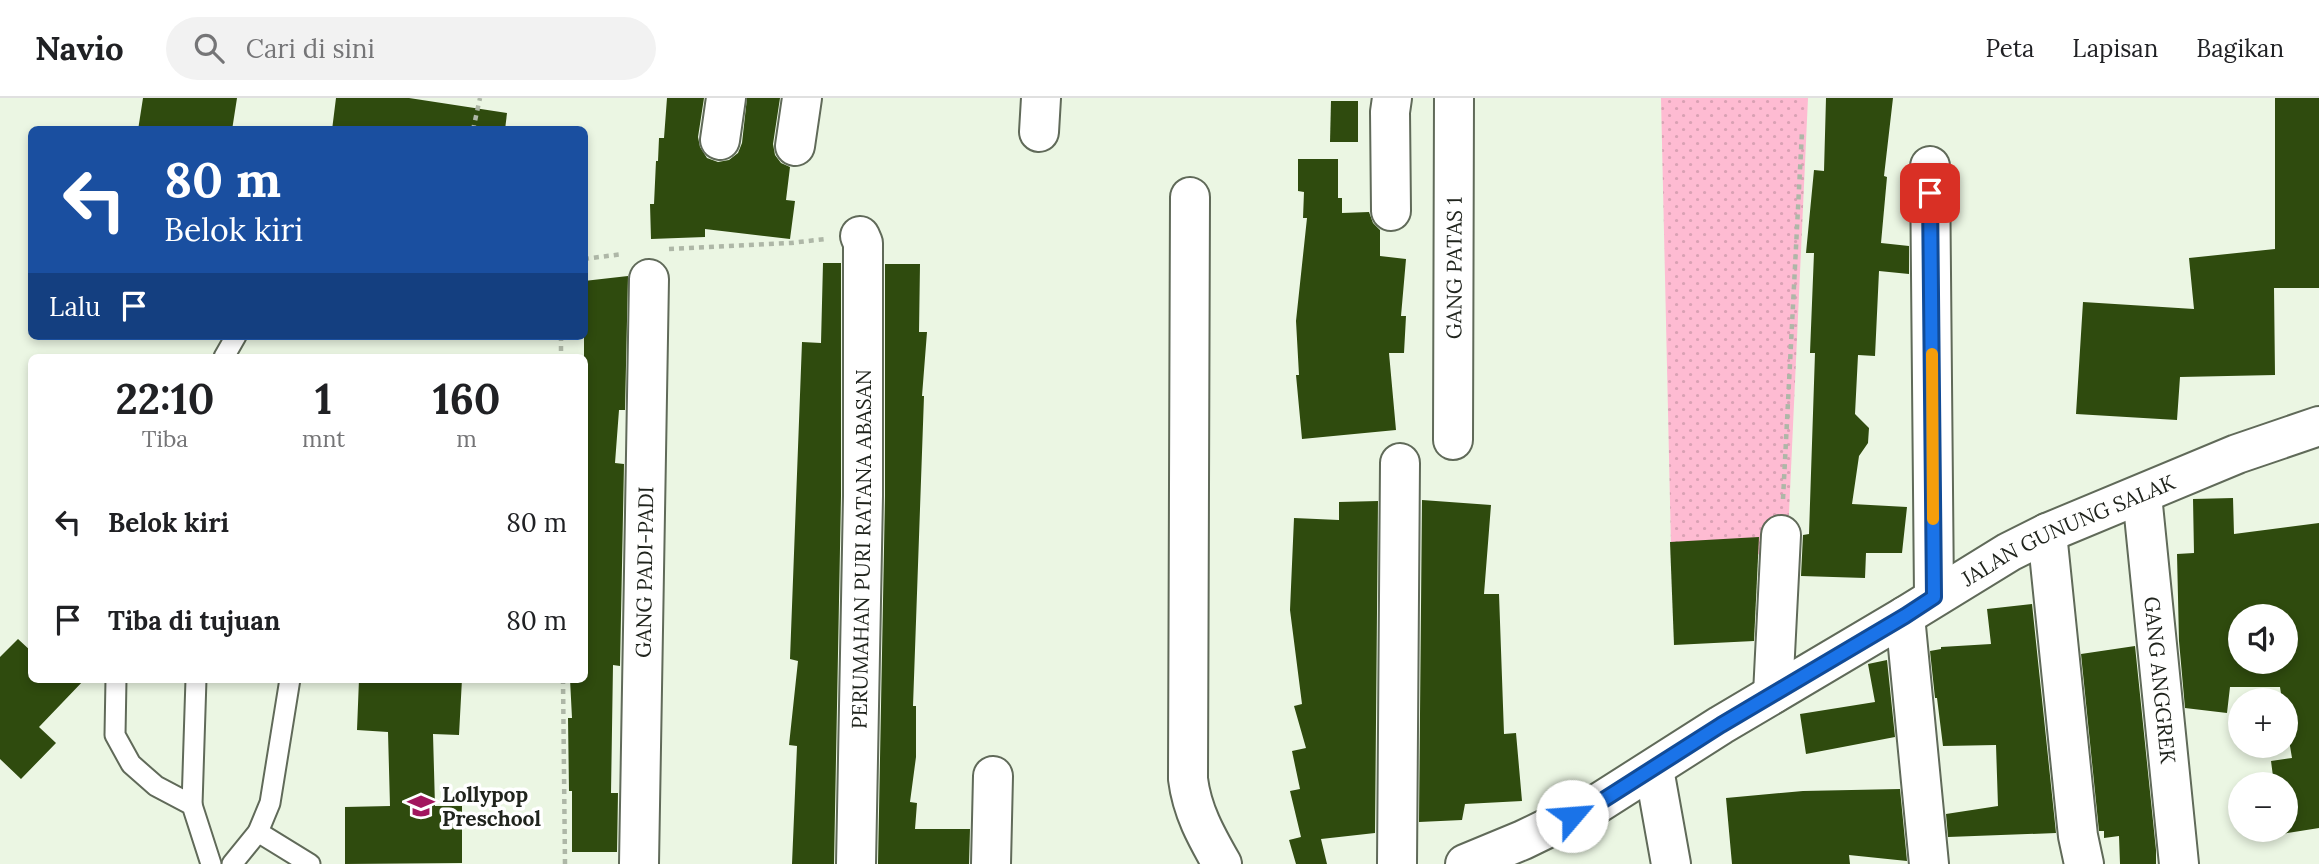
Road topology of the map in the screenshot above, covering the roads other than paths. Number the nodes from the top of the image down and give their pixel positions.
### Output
1 (726, 98) edge
2 (802, 98) edge
3 (1392, 98) edge
4 (1454, 98) edge
5 (720, 140) dead end
6 (795, 146) dead end
7 (1930, 166) dead end
8 (1190, 197) dead end
9 (1391, 211) dead end
10 (860, 236) road end
11 (647, 260) road end
12 (2319, 426) edge
13 (1453, 440) dead end
14 (1400, 463) dead end
15 (2142, 495) junction
16 (2047, 533) junction
17 (1781, 535) road end
18 (1919, 606) junction
19 (116, 683) edge
20 (196, 683) edge
21 (289, 683) edge
22 (1773, 694) junction
23 (1654, 769) junction
24 (993, 776) dead end
25 (192, 805) junction
26 (258, 832) junction
27 (211, 864) edge
28 (232, 864) edge
29 (310, 864) edge
30 (639, 864) edge
31 (856, 864) edge
32 (991, 864) edge
33 (1222, 864) edge
34 (1398, 864) edge
35 (1465, 864) edge
36 (1671, 864) edge
37 (1929, 864) edge
38 (2084, 864) edge
39 (2179, 864) edge

1 - 5 street
2 - 6 street
3 - 9 street
4 - 13 street, GANG PATAS 1
7 - 18 street
8 - 33 street
10 - 31 street, PERUMAHAN PURI RATANA ABASAN
11 - 30 street, GANG PADI-PADI
12 - 15 street, JALAN GUNUNG SALAK
14 - 34 street
15 - 16 street, JALAN GUNUNG SALAK
15 - 39 street, GANG ANGGREK
16 - 18 street, JALAN GUNUNG SALAK
16 - 38 street
17 - 22 street
18 - 22 street, JALAN GUNUNG SALAK
18 - 37 street
19 - 25 lane
20 - 25 lane
21 - 26 lane
22 - 23 street, JALAN GUNUNG SALAK
23 - 35 street, JALAN GUNUNG SALAK
23 - 36 street
24 - 32 street
25 - 27 lane
26 - 28 lane
26 - 29 lane

